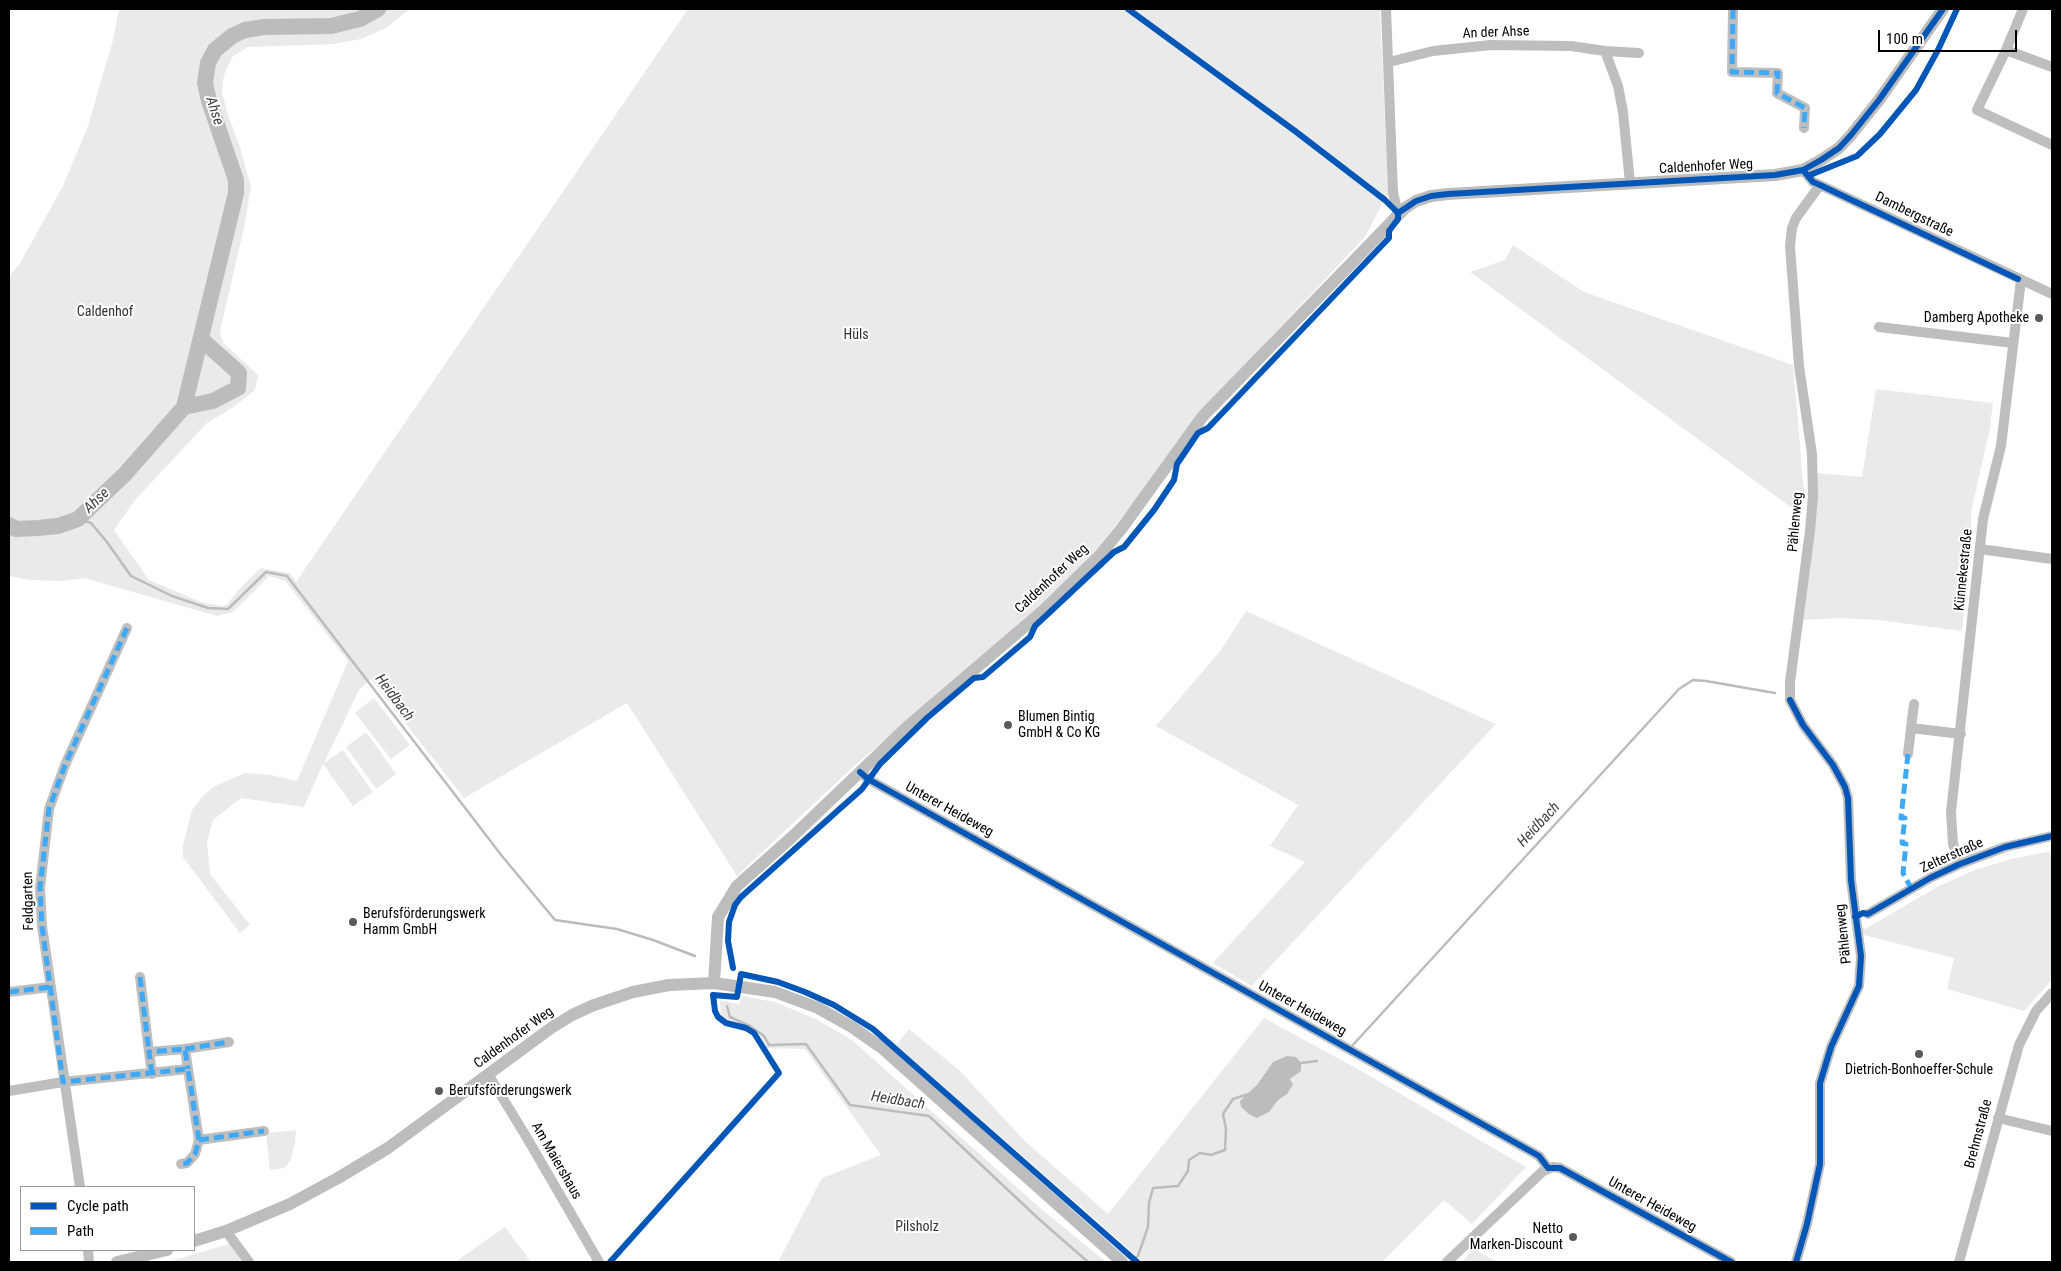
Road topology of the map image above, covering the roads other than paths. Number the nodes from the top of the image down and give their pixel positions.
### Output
1 (1386, 9) edge
2 (1733, 9) edge
3 (1943, 9) edge
4 (2023, 9) edge
5 (2006, 50) junction
6 (1605, 51) junction
7 (1638, 53) dead end
8 (1389, 62) junction
9 (2052, 67) edge
10 (1804, 128) dead end
11 (2052, 145) edge
12 (1803, 170) junction
13 (1630, 183) junction
14 (1820, 185) junction
15 (1398, 213) junction
16 (2021, 280) junction
17 (2052, 294) edge
18 (1879, 327) dead end
19 (2013, 343) junction
20 (1980, 549) junction
21 (2052, 559) edge
22 (127, 628) dead end
23 (1914, 704) dead end
24 (1911, 728) junction
25 (1961, 734) junction
26 (1908, 754) dead end
27 (860, 772) junction
28 (2052, 836) edge
29 (1960, 864) junction
30 (1868, 914) dead end
31 (140, 977) dead end
32 (714, 984) junction
33 (51, 987) junction
34 (9, 992) edge
35 (2052, 993) edge
36 (229, 1042) dead end
37 (185, 1049) junction
38 (149, 1052) junction
39 (188, 1069) junction
40 (152, 1074) junction
41 (488, 1074) junction
42 (63, 1082) junction
43 (9, 1092) edge
44 (1998, 1118) junction
45 (264, 1130) dead end
46 (2052, 1131) edge
47 (199, 1140) junction
48 (181, 1164) dead end
49 (1548, 1168) junction
50 (80, 1186) edge
51 (226, 1231) junction
52 (195, 1241) edge
53 (163, 1251) edge
54 (1121, 1261) edge
55 (117, 1262) edge
56 (249, 1262) edge
57 (599, 1262) edge
58 (1447, 1262) edge
59 (1731, 1262) edge
60 (1796, 1262) edge
61 (1959, 1262) edge

1 - 8 street
2 - 10 street
3 - 12 main road, Caldenhofer Weg
4 - 5 street
5 - 9 street
5 - 11 street
6 - 7 street, An der Ahse
6 - 8 street, An der Ahse
6 - 13 street
8 - 15 street
12 - 13 main road, Caldenhofer Weg
12 - 14 street, Dambergstraße
13 - 15 main road, Caldenhofer Weg
14 - 16 street, Dambergstraße
14 - 60 street, Pählenweg
15 - 27 main road, Caldenhofer Weg
16 - 17 street, Dambergstraße
16 - 19 street, Künnekestraße
18 - 19 street
19 - 20 street, Künnekestraße
20 - 21 street
20 - 25 street, Künnekestraße
22 - 33 street, Feldgarten
23 - 24 street
24 - 25 street
24 - 26 street
25 - 29 street, Künnekestraße
27 - 32 main road, Caldenhofer Weg
27 - 49 street, Unterer Heideweg
28 - 29 street, Zelterstraße
29 - 30 street, Zelterstraße
31 - 38 street
32 - 41 main road, Caldenhofer Weg
32 - 54 main road
33 - 34 street
33 - 42 street, Feldgarten
35 - 44 street, Brehmstraße
36 - 37 street
37 - 38 street
37 - 39 street
38 - 40 street
39 - 40 street
39 - 47 street
40 - 42 street
41 - 51 main road, Caldenhofer Weg
41 - 57 street, Am Maiershaus
42 - 43 street
42 - 50 street, Feldgarten
44 - 46 street
44 - 61 street, Brehmstraße
45 - 47 street
47 - 48 street
49 - 58 street
49 - 59 street, Unterer Heideweg
51 - 52 main road, Caldenhofer Weg
51 - 56 street
53 - 55 main road

